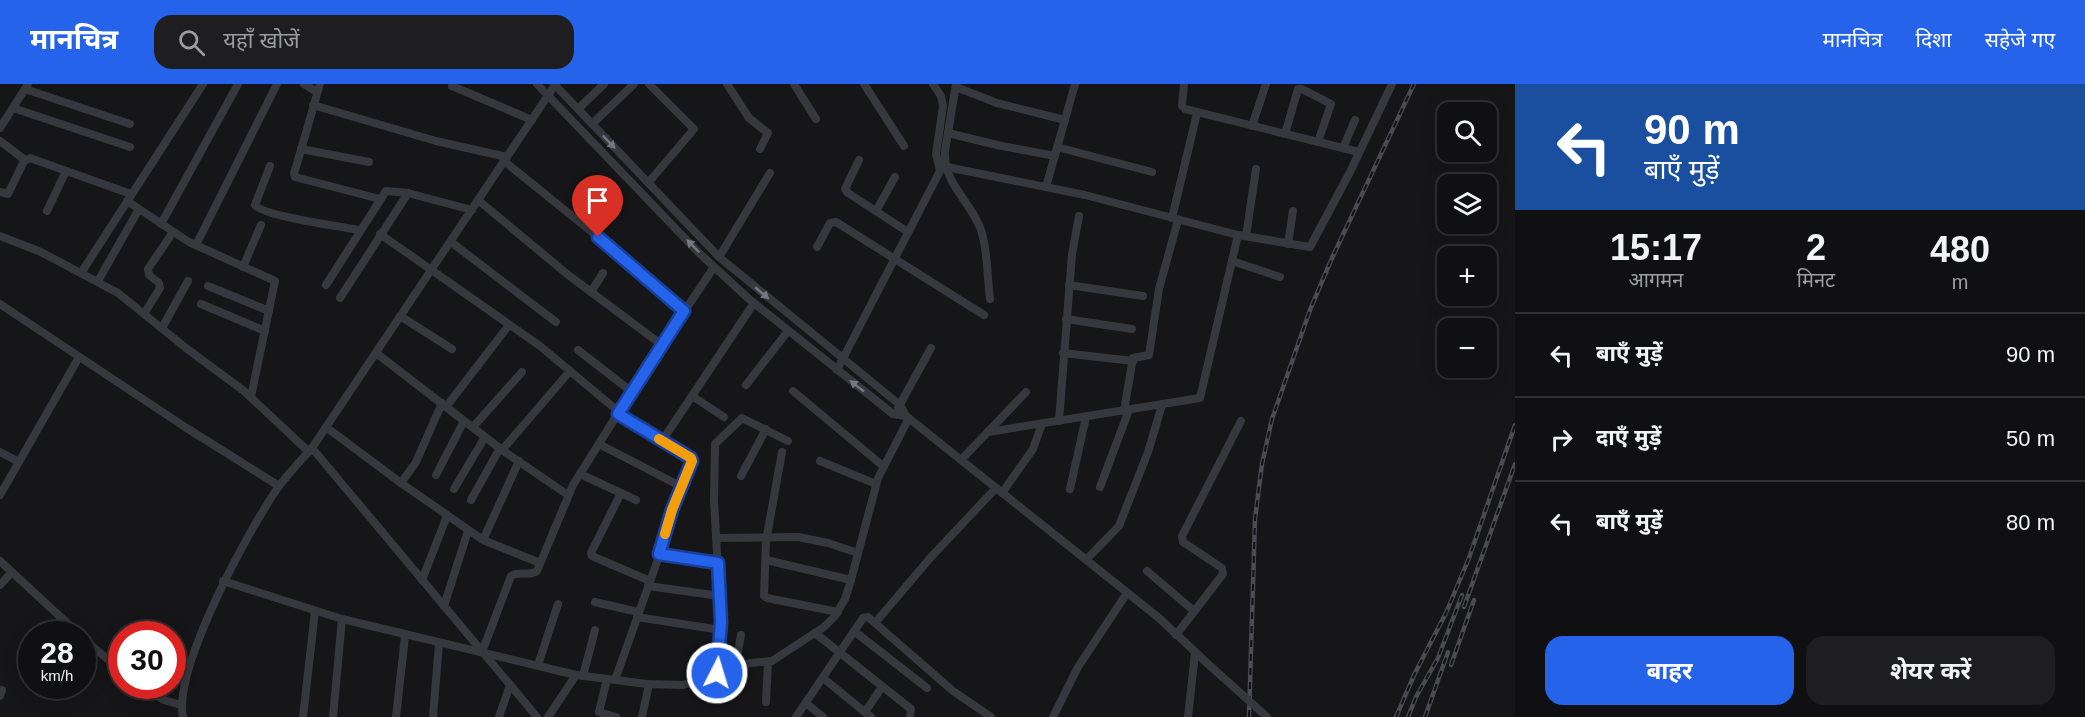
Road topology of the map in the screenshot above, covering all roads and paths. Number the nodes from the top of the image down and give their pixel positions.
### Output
1 (203, 84) edge
2 (238, 84) edge
3 (277, 84) edge
4 (304, 84) edge
5 (604, 84) edge
6 (634, 84) edge
7 (648, 84) edge
8 (727, 84) edge
9 (794, 84) edge
10 (864, 84) edge
11 (933, 84) edge
12 (1075, 84) edge
13 (1184, 84) edge
14 (1266, 84) edge
15 (1392, 84) edge
16 (541, 85) edge
17 (555, 85) edge
18 (27, 86) edge
19 (452, 86) dead end
20 (956, 86) edge
21 (319, 88) edge
22 (548, 96) junction
23 (313, 105) junction
24 (13, 108) junction
25 (578, 109) junction
26 (1197, 112) junction
27 (816, 119) dead end
28 (532, 120) junction
29 (1065, 120) junction
30 (1355, 120) dead end
31 (130, 124) dead end
32 (592, 124) junction
33 (1252, 126) junction
34 (0, 128) edge
35 (948, 133) junction
36 (1285, 134) junction
37 (0, 141) edge
38 (1318, 142) junction
39 (904, 146) dead end
40 (130, 147) dead end
41 (760, 148) dead end
42 (1343, 148) junction
43 (301, 149) junction
44 (1056, 152) junction
45 (1359, 152) junction
46 (506, 159) junction
47 (25, 160) junction
48 (859, 160) dead end
49 (369, 162) dead end
50 (270, 166) dead end
51 (947, 167) junction
52 (1256, 169) dead end
53 (66, 171) junction
54 (1152, 172) dead end
55 (770, 173) dead end
56 (895, 177) dead end
57 (648, 183) junction
58 (1046, 187) junction
59 (0, 192) edge
60 (408, 193) junction
61 (129, 198) junction
62 (380, 199) junction
63 (478, 200) junction
64 (139, 209) junction
65 (472, 210) junction
66 (47, 211) dead end
67 (876, 211) junction
68 (1293, 212) dead end
69 (1079, 216) dead end
70 (1175, 219) junction
71 (161, 224) junction
72 (261, 225) dead end
73 (360, 230) junction
74 (174, 232) junction
75 (908, 232) junction
76 (380, 234) junction
77 (0, 236) edge
78 (1242, 236) junction
79 (450, 242) junction
80 (1288, 244) junction
81 (196, 246) junction
82 (817, 247) dead end
83 (719, 257) junction
84 (894, 258) junction
85 (1232, 261) junction
86 (243, 267) junction
87 (714, 267) junction
88 (431, 271) junction
89 (81, 273) junction
90 (603, 273) dead end
91 (1280, 277) dead end
92 (98, 281) junction
93 (188, 281) dead end
94 (326, 285) dead end
95 (1069, 285) junction
96 (208, 286) dead end
97 (591, 292) junction
98 (1143, 296) dead end
99 (340, 298) dead end
100 (990, 299) dead end
101 (754, 303) junction
102 (0, 304) edge
103 (201, 304) dead end
104 (269, 311) junction
105 (684, 311) junction
106 (144, 314) junction
107 (984, 315) dead end
108 (400, 316) junction
109 (1066, 319) junction
110 (556, 322) dead end
111 (509, 325) junction
112 (162, 328) junction
113 (1132, 329) dead end
114 (265, 331) junction
115 (788, 331) junction
116 (662, 345) junction
117 (931, 348) dead end
118 (452, 349) dead end
119 (578, 350) dead end
120 (376, 353) junction
121 (1063, 353) junction
122 (79, 357) junction
123 (843, 359) junction
124 (1133, 361) junction
125 (837, 370) junction
126 (570, 371) junction
127 (522, 372) dead end
128 (746, 385) dead end
129 (794, 391) dead end
130 (632, 392) junction
131 (1026, 392) dead end
132 (692, 396) junction
133 (251, 397) junction
134 (444, 405) junction
135 (900, 405) junction
136 (1162, 405) junction
137 (1127, 411) junction
138 (618, 413) junction
139 (894, 414) junction
140 (724, 417) dead end
141 (907, 417) junction
142 (1086, 417) junction
143 (464, 421) junction
144 (1059, 421) junction
145 (1241, 421) dead end
146 (1042, 424) junction
147 (326, 427) junction
148 (472, 427) junction
149 (766, 429) junction
150 (988, 432) junction
151 (485, 437) junction
152 (662, 441) junction
153 (788, 441) dead end
154 (599, 444) junction
155 (501, 449) junction
156 (310, 450) junction
157 (0, 452) edge
158 (782, 452) dead end
159 (958, 458) junction
160 (519, 461) junction
161 (820, 461) dead end
162 (19, 462) junction
163 (883, 466) junction
164 (580, 474) junction
165 (436, 475) dead end
166 (741, 476) dead end
167 (401, 483) junction
168 (876, 484) junction
169 (279, 486) junction
170 (682, 487) junction
171 (1100, 487) dead end
172 (454, 489) dead end
173 (1070, 489) dead end
174 (999, 491) junction
175 (621, 493) junction
176 (0, 495) edge
177 (568, 495) junction
178 (471, 500) dead end
179 (636, 500) dead end
180 (447, 516) junction
181 (468, 531) junction
182 (767, 537) junction
183 (716, 538) junction
184 (483, 540) junction
185 (858, 553) junction
186 (659, 554) junction
187 (766, 560) junction
188 (1086, 560) junction
189 (0, 561) edge
190 (540, 563) junction
191 (718, 563) junction
192 (1148, 571) dead end
193 (12, 572) junction
194 (422, 580) junction
195 (851, 580) junction
196 (223, 581) junction
197 (649, 583) junction
198 (0, 585) edge
199 (1127, 593) junction
200 (720, 596) junction
201 (595, 602) dead end
202 (558, 604) dead end
203 (444, 606) junction
204 (315, 611) junction
205 (1194, 611) junction
206 (838, 612) junction
207 (638, 614) junction
208 (342, 619) junction
209 (65, 621) edge
210 (874, 623) junction
211 (595, 630) dead end
212 (721, 630) junction
213 (854, 631) junction
214 (815, 633) junction
215 (741, 635) dead end
216 (1176, 635) junction
217 (405, 636) junction
218 (439, 643) junction
219 (96, 650) edge
220 (482, 652) junction
221 (838, 653) junction
222 (1195, 653) junction
223 (108, 659) edge
224 (768, 662) junction
225 (538, 665) junction
226 (735, 668) junction
227 (717, 673) junction
228 (580, 675) junction
229 (823, 678) junction
230 (611, 679) junction
231 (649, 684) junction
232 (510, 685) junction
233 (882, 687) junction
234 (927, 688) dead end
235 (163, 699) edge
236 (766, 702) dead end
237 (806, 703) junction
238 (181, 705) junction
239 (868, 715) edge
240 (183, 717) edge
241 (303, 717) edge
242 (333, 717) edge
243 (396, 717) edge
244 (434, 717) edge
245 (500, 717) edge
246 (537, 717) edge
247 (548, 717) edge
248 (616, 717) edge
249 (642, 717) edge
250 (796, 717) edge
251 (823, 717) edge
252 (910, 717) edge
253 (990, 717) edge
254 (1053, 717) edge
255 (1188, 717) edge
256 (1267, 717) edge

1 - 61 street
2 - 71 street
3 - 81 street
4 - 21 street
5 - 25 street
6 - 32 street
7 - 57 street
8 - 41 street
9 - 27 street
10 - 39 street
11 - 75 street
12 - 29 street
13 - 26 street
14 - 33 street
15 - 45 street
16 - 22 street
17 - 22 street
17 - 25 street
18 - 24 street
18 - 31 street
19 - 28 street
20 - 29 street
20 - 35 street
21 - 23 street
22 - 28 street
87 -> 22 street
23 - 43 street
23 - 46 street
24 - 34 street
24 - 40 street
25 - 32 street
26 - 33 street
26 - 70 street
28 - 46 street
29 - 44 street
30 - 42 street
32 -> 57 street
33 - 36 street
35 - 44 street
35 - 51 street
36 - 38 street
36 - 38 street
37 - 47 street
38 - 42 street
42 - 45 street
43 - 49 street
43 - 62 street
44 - 54 street
44 - 58 street
45 - 80 street
46 - 63 street
46 - 105 street
47 - 53 street
47 - 59 street
48 - 67 street
50 - 73 street
51 - 58 street
51 - 100 street
52 - 78 street
53 - 61 street
53 - 66 street
55 - 83 street
56 - 67 street
57 - 83 street
58 - 70 street
60 - 62 street
60 - 65 street
60 - 76 street
61 - 64 street
61 - 89 street
62 - 73 street
63 - 65 street
63 - 97 street
64 - 71 street
64 - 92 street
65 - 79 street
67 - 75 street
68 - 80 street
69 - 95 street
70 - 78 street
70 - 124 street
71 - 74 street
72 - 86 street
73 - 94 street
74 - 81 street
74 - 106 street
75 - 84 street
76 - 88 street
76 - 99 street
77 - 89 street
78 - 80 street
78 - 85 street
79 - 88 street
79 - 110 street
81 - 86 street
82 - 84 street
83 -> 123 street
84 - 107 street
84 - 123 street
85 - 91 street
85 - 136 street
86 - 104 street
87 - 101 street
87 - 105 street
88 - 108 street
88 - 111 street
89 - 92 street
90 - 97 street
92 - 106 street
93 - 112 street
95 - 98 street
95 - 109 street
96 - 104 street
97 - 116 street
101 - 115 street
101 - 132 street
102 - 122 street
103 - 114 street
104 - 114 street
105 - 116 street
106 - 112 street
108 - 118 street
108 - 120 street
109 - 113 street
109 - 121 street
111 - 126 street
111 - 134 street
112 - 133 street
114 - 133 street
115 - 125 street
115 - 128 street
116 - 130 street
117 - 135 street
119 - 130 street
120 - 134 street
120 - 147 street
121 - 124 street
121 - 144 street
122 - 162 street
122 - 169 street
123 - 125 street
123 - 135 street
124 - 137 street
139 -> 125 street
126 - 138 street
126 - 155 street
127 - 148 street
129 - 163 street
130 - 138 street
131 - 150 street
132 - 140 street
132 - 152 street
133 - 156 street
134 - 143 street
134 - 167 street
135 - 139 street
135 - 141 street
136 - 137 street
136 - 188 street
137 - 142 street
137 - 171 street
138 - 152 street
138 - 154 street
139 - 141 street
141 - 159 street
141 - 163 street
142 - 144 street
142 - 173 street
143 - 148 street
143 - 165 street
144 - 146 street
145 - 205 street
146 - 150 street
146 - 174 street
147 - 156 street
147 - 167 street
148 - 151 street
149 - 153 street
149 - 166 street
149 - 183 street
150 - 159 street
151 - 155 street
151 - 172 street
152 - 170 street
154 - 164 street
154 - 170 street
155 - 160 street
155 - 178 street
156 - 169 street
156 - 194 street
157 - 162 street
158 - 182 street
159 - 174 street
160 - 177 street
160 - 184 street
161 - 168 street
162 - 176 street
163 - 168 street
164 - 175 street
164 - 177 street
167 - 180 street
168 - 185 street
169 - 196 street
170 - 186 street
174 - 188 street
174 - 210 street
175 - 179 street
175 - 197 street
177 - 190 street
180 - 181 street
180 - 194 street
181 - 184 street
181 - 203 street
182 - 183 street
182 - 185 street
182 - 187 street
183 - 191 street
184 - 190 street
185 - 195 street
186 - 191 street
186 - 197 street
187 - 195 street
187 - 206 street
188 - 199 street
189 - 193 street
190 - 220 street
191 - 200 street
192 - 205 street
193 - 198 street
193 - 209 street
194 - 203 street
195 - 206 street
196 - 204 street
196 - 238 street
197 - 200 street
197 - 207 street
199 - 216 street
199 - 254 street
200 - 212 street
201 - 207 street
202 - 225 street
203 - 220 street
204 - 208 street
204 - 241 street
205 - 216 street
206 - 214 street
207 - 212 street
207 - 230 street
208 - 217 street
208 - 242 street
210 - 213 street
210 - 253 street
211 - 228 street
212 - 227 street
213 - 221 street
213 - 234 street
214 - 221 street
214 - 224 street
215 - 226 street
216 - 222 street
217 - 218 street
217 - 243 street
218 - 220 street
218 - 244 street
219 - 223 street
220 - 225 street
220 - 232 street
221 - 229 street
221 - 233 street
222 - 255 street
222 - 256 street, bridge
224 - 226 street
224 - 236 street
225 - 228 street
226 - 227 street
227 - 231 street
228 - 230 street
228 - 247 street
229 - 237 street
229 - 239 street
230 - 231 street
230 - 248 street
231 - 249 street
232 - 245 street
232 - 246 street
233 - 239 street
233 - 252 street
235 - 238 street
237 - 250 street
237 - 251 street
238 - 240 street

